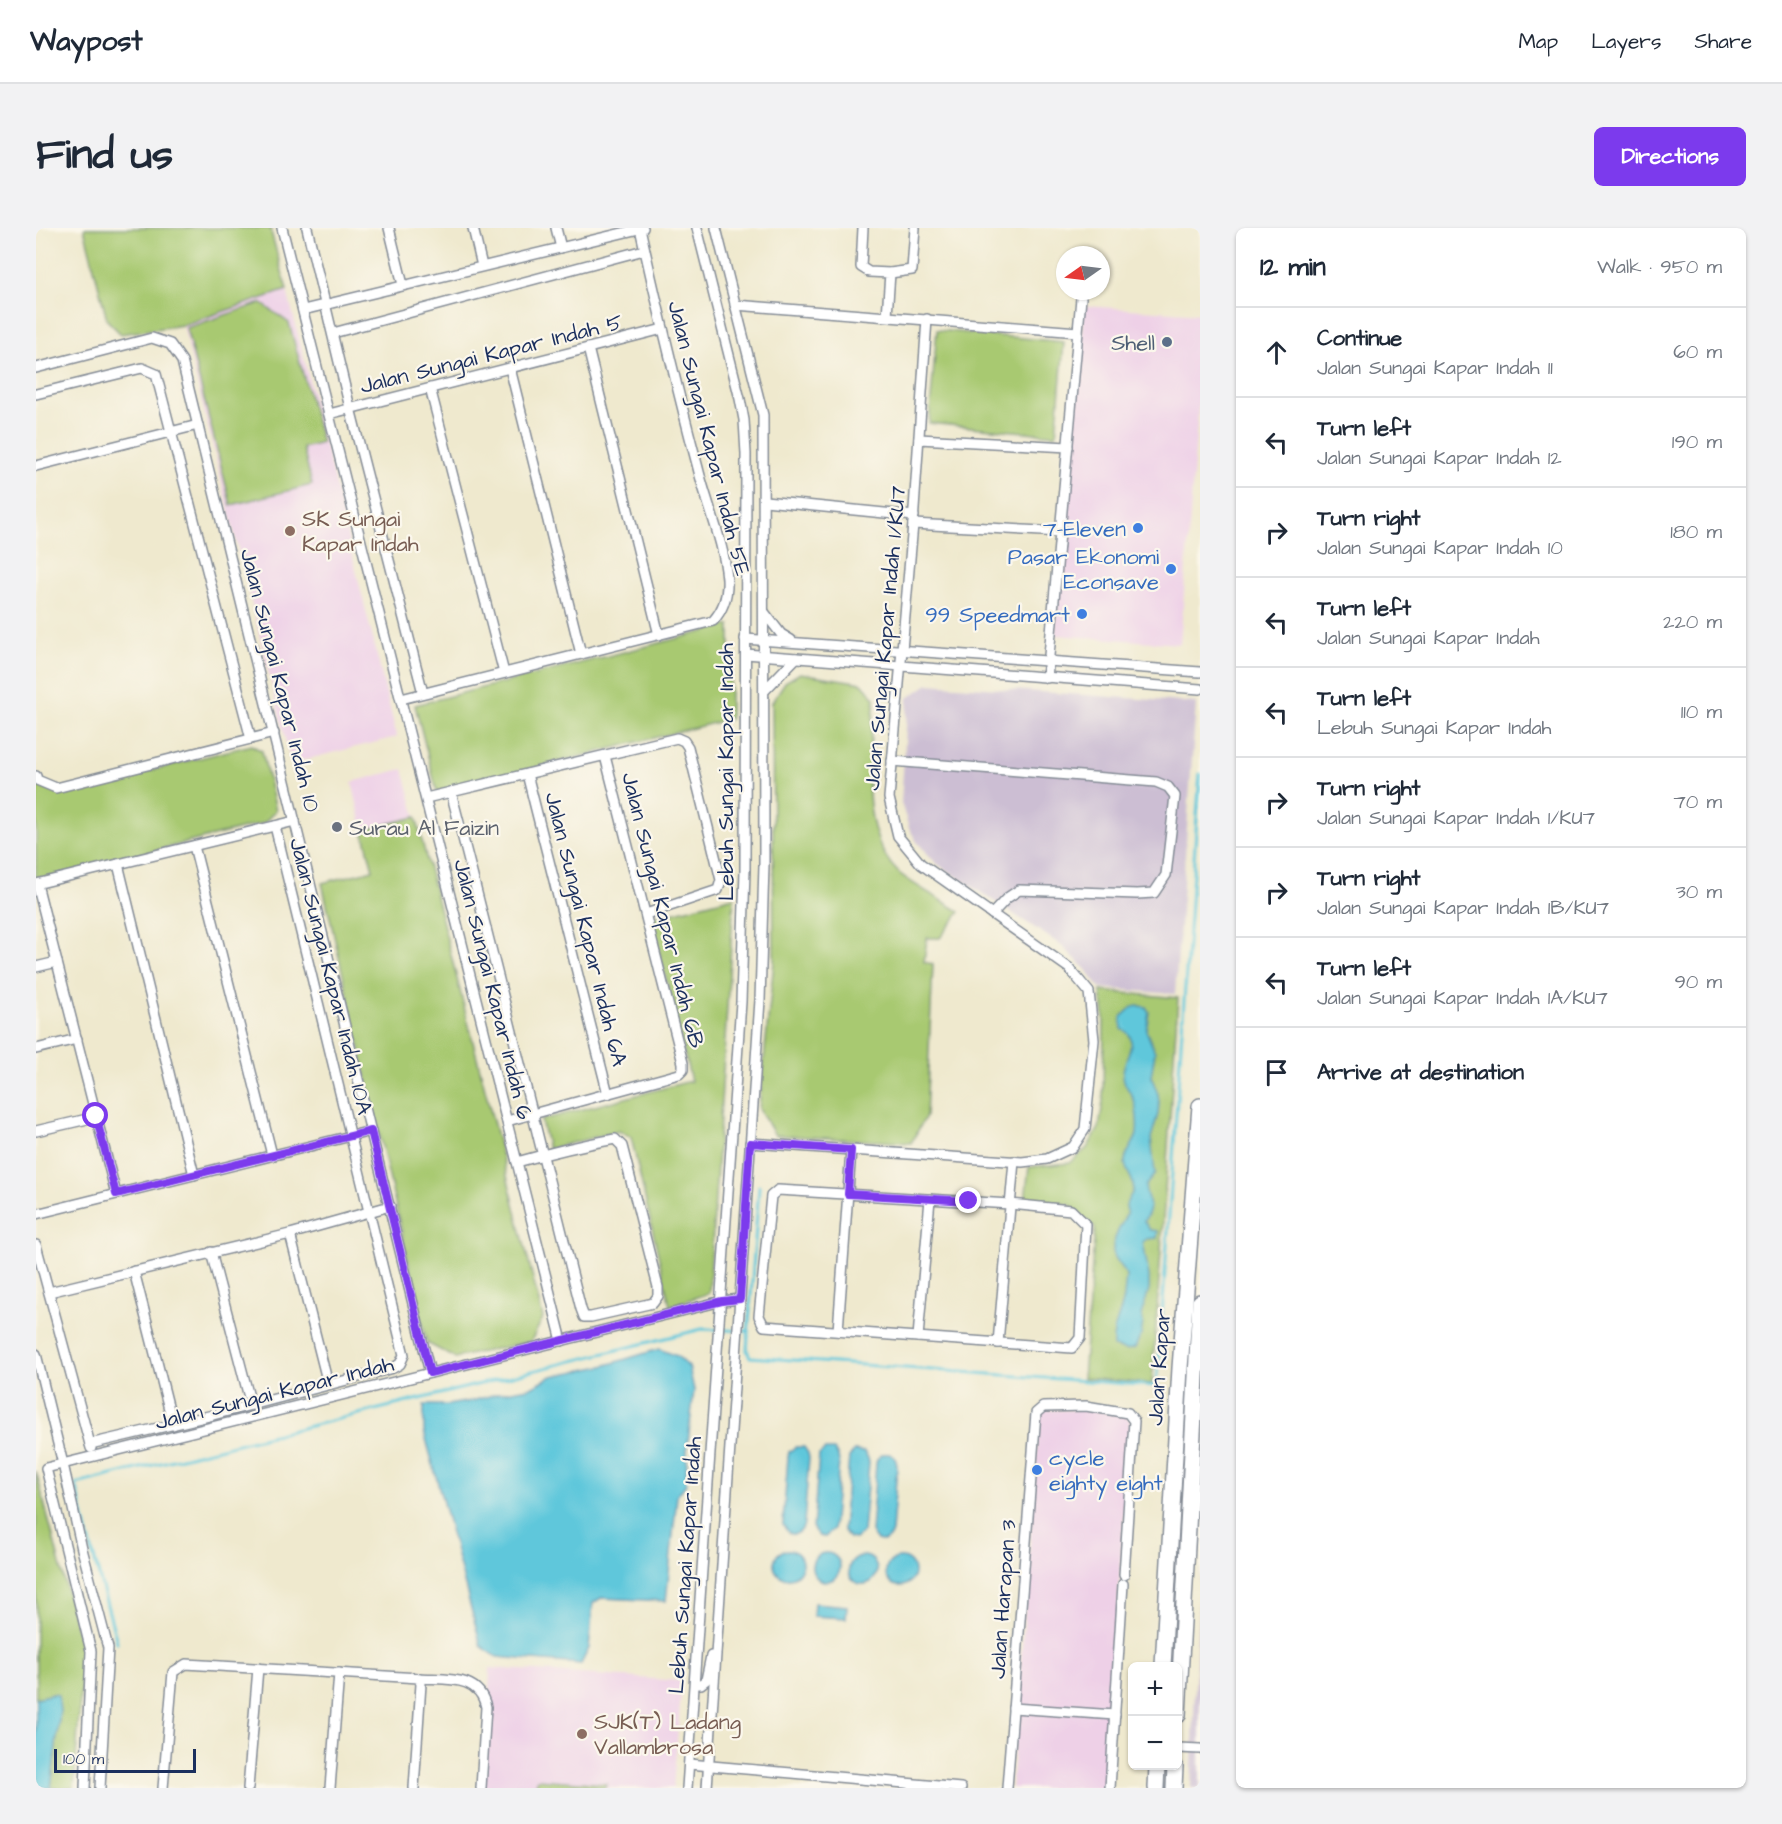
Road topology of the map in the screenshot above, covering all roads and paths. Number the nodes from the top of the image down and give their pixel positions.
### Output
1 (282, 228) edge
2 (308, 228) edge
3 (389, 228) edge
4 (473, 228) edge
5 (556, 228) edge
6 (641, 228) edge
7 (697, 228) edge
8 (716, 228) edge
9 (863, 228) edge
10 (915, 228) edge
11 (561, 248) junction
12 (645, 250) junction
13 (482, 266) junction
14 (890, 273) junction
15 (403, 285) junction
16 (1081, 300) edge
17 (326, 304) junction
18 (735, 305) junction
19 (303, 310) junction
20 (887, 316) junction
21 (927, 320) junction
22 (663, 329) junction
23 (1078, 332) junction
24 (333, 333) junction
25 (588, 348) junction
26 (36, 368) edge
27 (510, 368) junction
28 (430, 388) junction
29 (36, 394) edge
30 (350, 408) junction
31 (328, 414) junction
32 (198, 425) junction
33 (170, 432) junction
34 (919, 439) junction
35 (1068, 447) junction
36 (36, 466) edge
37 (765, 501) junction
38 (914, 520) junction
39 (1060, 532) junction
40 (764, 612) junction
41 (659, 634) junction
42 (745, 639) junction
43 (764, 640) junction
44 (795, 643) junction
45 (901, 650) junction
46 (581, 654) junction
47 (746, 654) junction
48 (765, 655) junction
49 (796, 658) junction
50 (1048, 661) junction
51 (900, 667) junction
52 (1200, 672) edge
53 (504, 673) junction
54 (1047, 678) junction
55 (1200, 689) edge
56 (764, 692) junction
57 (423, 693) junction
58 (401, 699) junction
59 (274, 733) junction
60 (250, 739) junction
61 (605, 756) junction
62 (892, 761) junction
63 (527, 774) junction
64 (36, 776) edge
65 (451, 792) junction
66 (426, 798) junction
67 (295, 821) junction
68 (275, 826) junction
69 (194, 846) junction
70 (118, 864) junction
71 (36, 884) edge
72 (646, 914) junction
73 (992, 914) junction
74 (57, 962) junction
75 (36, 967) edge
76 (76, 1040) junction
77 (36, 1049) edge
78 (608, 1094) junction
79 (1200, 1106) edge
80 (532, 1114) junction
81 (96, 1116) junction
82 (507, 1121) junction
83 (36, 1131) edge
84 (371, 1131) junction
85 (351, 1136) junction
86 (750, 1143) junction
87 (851, 1150) junction
88 (272, 1155) junction
89 (542, 1155) junction
90 (1014, 1161) junction
91 (517, 1162) junction
92 (194, 1175) junction
93 (116, 1194) junction
94 (848, 1194) junction
95 (930, 1199) junction
96 (1010, 1204) junction
97 (390, 1206) junction
98 (369, 1212) junction
99 (36, 1214) edge
100 (290, 1234) junction
101 (36, 1245) edge
102 (211, 1252) junction
103 (134, 1271) junction
104 (50, 1292) junction
105 (740, 1299) junction
106 (722, 1301) junction
107 (1200, 1302) edge
108 (838, 1331) junction
109 (918, 1337) junction
110 (562, 1341) junction
111 (998, 1343) junction
112 (36, 1354) edge
113 (1192, 1360) edge
114 (430, 1373) junction
115 (328, 1384) junction
116 (251, 1406) junction
117 (1197, 1416) edge
118 (173, 1425) junction
119 (90, 1444) junction
120 (93, 1456) junction
121 (63, 1464) junction
122 (717, 1633) junction
123 (1163, 1662) edge
124 (1181, 1662) edge
125 (258, 1668) junction
126 (339, 1673) junction
127 (419, 1678) junction
128 (696, 1684) junction
129 (1014, 1708) junction
130 (1114, 1714) junction
131 (1182, 1748) edge
132 (1200, 1749) edge
133 (689, 1764) junction
134 (709, 1767) junction
135 (1157, 1770) edge
136 (1175, 1770) edge
137 (86, 1788) edge
138 (100, 1788) edge
139 (163, 1788) edge
140 (248, 1788) edge
141 (330, 1788) edge
142 (414, 1788) edge
143 (481, 1788) edge
144 (687, 1788) edge
145 (707, 1788) edge
146 (961, 1788) edge
147 (1007, 1788) edge
148 (1110, 1788) edge
149 (1156, 1788) edge
150 (1174, 1788) edge

1 - 19 street, Jalan Sungai Kapar Indah 6
2 - 17 street
3 - 15 street
4 - 13 street
5 - 11 street
6 - 11 street
6 - 12 street, Jalan Sungai Kapar Indah 5E
7 - 42 street, Lebuh Sungai Kapar Indah
8 - 18 street, Lebuh Sungai Kapar Indah
9 - 14 street
10 - 14 street
11 - 13 street
12 - 22 street, Jalan Sungai Kapar Indah 5E
12 - 24 street
13 - 15 street
14 - 20 street
15 - 17 street
16 - 23 street
17 - 19 street
17 - 24 street
18 - 20 street
18 - 37 street, Lebuh Sungai Kapar Indah
19 - 31 street, Jalan Sungai Kapar Indah 6
20 - 21 street
21 - 23 street
21 - 34 street, Jalan Sungai Kapar Indah 1/KU7
22 - 25 street, Jalan Sungai Kapar Indah 5
22 - 41 street, Jalan Sungai Kapar Indah 5E
23 - 35 street
24 - 30 street
25 - 27 street, Jalan Sungai Kapar Indah 5
25 - 41 street
26 - 32 street, Jalan Sungai Kapar Indah 10
27 - 28 street, Jalan Sungai Kapar Indah 5
27 - 46 street
28 - 30 street, Jalan Sungai Kapar Indah 5
28 - 53 street
29 - 33 street
30 - 31 street, Jalan Sungai Kapar Indah 5
30 - 57 street
31 - 58 street, Jalan Sungai Kapar Indah 6
32 - 33 street
32 - 59 street, Jalan Sungai Kapar Indah 10
33 - 36 street
33 - 60 street
34 - 35 street
34 - 38 street, Jalan Sungai Kapar Indah 1/KU7
35 - 39 street
37 - 38 street
37 - 40 street, Lebuh Sungai Kapar Indah
38 - 39 street
38 - 45 street, Jalan Sungai Kapar Indah 1/KU7
39 - 50 street
40 - 43 street, Lebuh Sungai Kapar Indah
40 - 44 street
41 - 46 street, Jalan Sungai Kapar Indah 5E
42 - 43 street
42 - 47 street, Lebuh Sungai Kapar Indah
43 - 44 street
43 - 48 street, Lebuh Sungai Kapar Indah
44 - 45 street
45 - 50 street
45 - 51 street, Jalan Sungai Kapar Indah 1/KU7
46 - 53 street, Jalan Sungai Kapar Indah 5E
47 - 48 street
47 - 106 street, Lebuh Sungai Kapar Indah
48 - 49 street
48 - 56 street, Lebuh Sungai Kapar Indah
49 - 51 street
49 - 56 street
50 - 52 street
50 - 54 street
51 - 54 street
51 - 62 street, Jalan Sungai Kapar Indah 1/KU7
53 - 57 street, Jalan Sungai Kapar Indah 5E
54 - 55 street
56 - 86 street, Lebuh Sungai Kapar Indah
57 - 58 street, Jalan Sungai Kapar Indah 5E
58 - 66 street, Jalan Sungai Kapar Indah 6
59 - 60 street
59 - 67 street, Jalan Sungai Kapar Indah 10
60 - 64 street
61 - 63 street
61 - 72 street, Jalan Sungai Kapar Indah 6B
61 - 72 street
62 - 73 street, Jalan Sungai Kapar Indah 1/KU7
62 - 73 street
63 - 65 street
63 - 78 street, Jalan Sungai Kapar Indah 6A
65 - 66 street
65 - 80 street, Jalan Sungai Kapar Indah 6
66 - 82 street, Jalan Sungai Kapar Indah 6
67 - 68 street
67 - 84 street, Jalan Sungai Kapar Indah 10
68 - 69 street
68 - 85 street, Jalan Sungai Kapar Indah 10A
69 - 70 street
69 - 88 street
70 - 71 street
70 - 92 street
71 - 74 street
72 - 78 street, Jalan Sungai Kapar Indah 6B
73 - 90 street, Jalan Sungai Kapar Indah 1/KU7
74 - 75 street
74 - 76 street
76 - 77 street
76 - 81 street
78 - 80 street, Jalan Sungai Kapar Indah 6B
79 - 113 highway, Jalan Kapar
80 - 82 street, Jalan Sungai Kapar Indah 6B
80 - 89 street, Jalan Sungai Kapar Indah 6
81 - 83 street
81 - 93 street
82 - 91 street, Jalan Sungai Kapar Indah 6
84 - 85 street
84 - 97 street, Jalan Sungai Kapar Indah 10
85 - 88 street
85 - 98 street, Jalan Sungai Kapar Indah 10A
86 - 87 street, Jalan Sungai Kapar Indah 1/KU7
86 - 105 street, Lebuh Sungai Kapar Indah
87 - 90 street, Jalan Sungai Kapar Indah 1/KU7
87 - 94 street
88 - 92 street
89 - 89 street, Jalan Sungai Kapar Indah 6
89 - 91 street
90 - 96 street
91 - 110 street, Jalan Sungai Kapar Indah 6
92 - 93 street
93 - 99 street
94 - 95 street
94 - 108 street
94 - 108 street
95 - 96 street
95 - 109 street
96 - 111 street
96 - 111 street
97 - 98 street
97 - 114 street, Jalan Sungai Kapar Indah 10
98 - 100 street
98 - 115 street, Jalan Sungai Kapar Indah 10A
100 - 102 street
100 - 115 street
101 - 104 street
102 - 103 street
102 - 116 street
103 - 104 street
103 - 118 street
104 - 119 street
105 - 106 street, Jalan Sungai Kapar Indah
105 - 122 street, Lebuh Sungai Kapar Indah
106 - 110 street, Jalan Sungai Kapar Indah
106 - 128 street, Lebuh Sungai Kapar Indah
107 - 113 highway, Jalan Kapar
108 - 109 street
109 - 111 street
110 - 114 street, Jalan Sungai Kapar Indah
112 - 121 street
113 - 117 highway, Jalan Kapar
113 - 123 highway, Jalan Kapar
114 - 120 street, Jalan Sungai Kapar Indah
115 - 116 street
116 - 118 street
117 - 124 highway, Jalan Kapar
118 - 119 street
119 - 120 street
120 - 121 street, Jalan Sungai Kapar Indah
121 - 137 street, Jalan Sungai Kapar Indah
121 - 138 street
122 - 128 street
122 - 134 street, Lebuh Sungai Kapar Indah
125 - 126 street
125 - 139 street
125 - 140 street
126 - 127 street
126 - 141 street
127 - 142 street
127 - 143 street
128 - 133 street, Lebuh Sungai Kapar Indah
129 - 130 street
129 - 130 street, Jalan Harapan 3
129 - 147 street, Jalan Harapan 3
130 - 148 street
131 - 132 street
133 - 134 street
133 - 144 street, Lebuh Sungai Kapar Indah
134 - 145 street, Lebuh Sungai Kapar Indah
134 - 146 street
135 - 149 highway
136 - 150 highway

